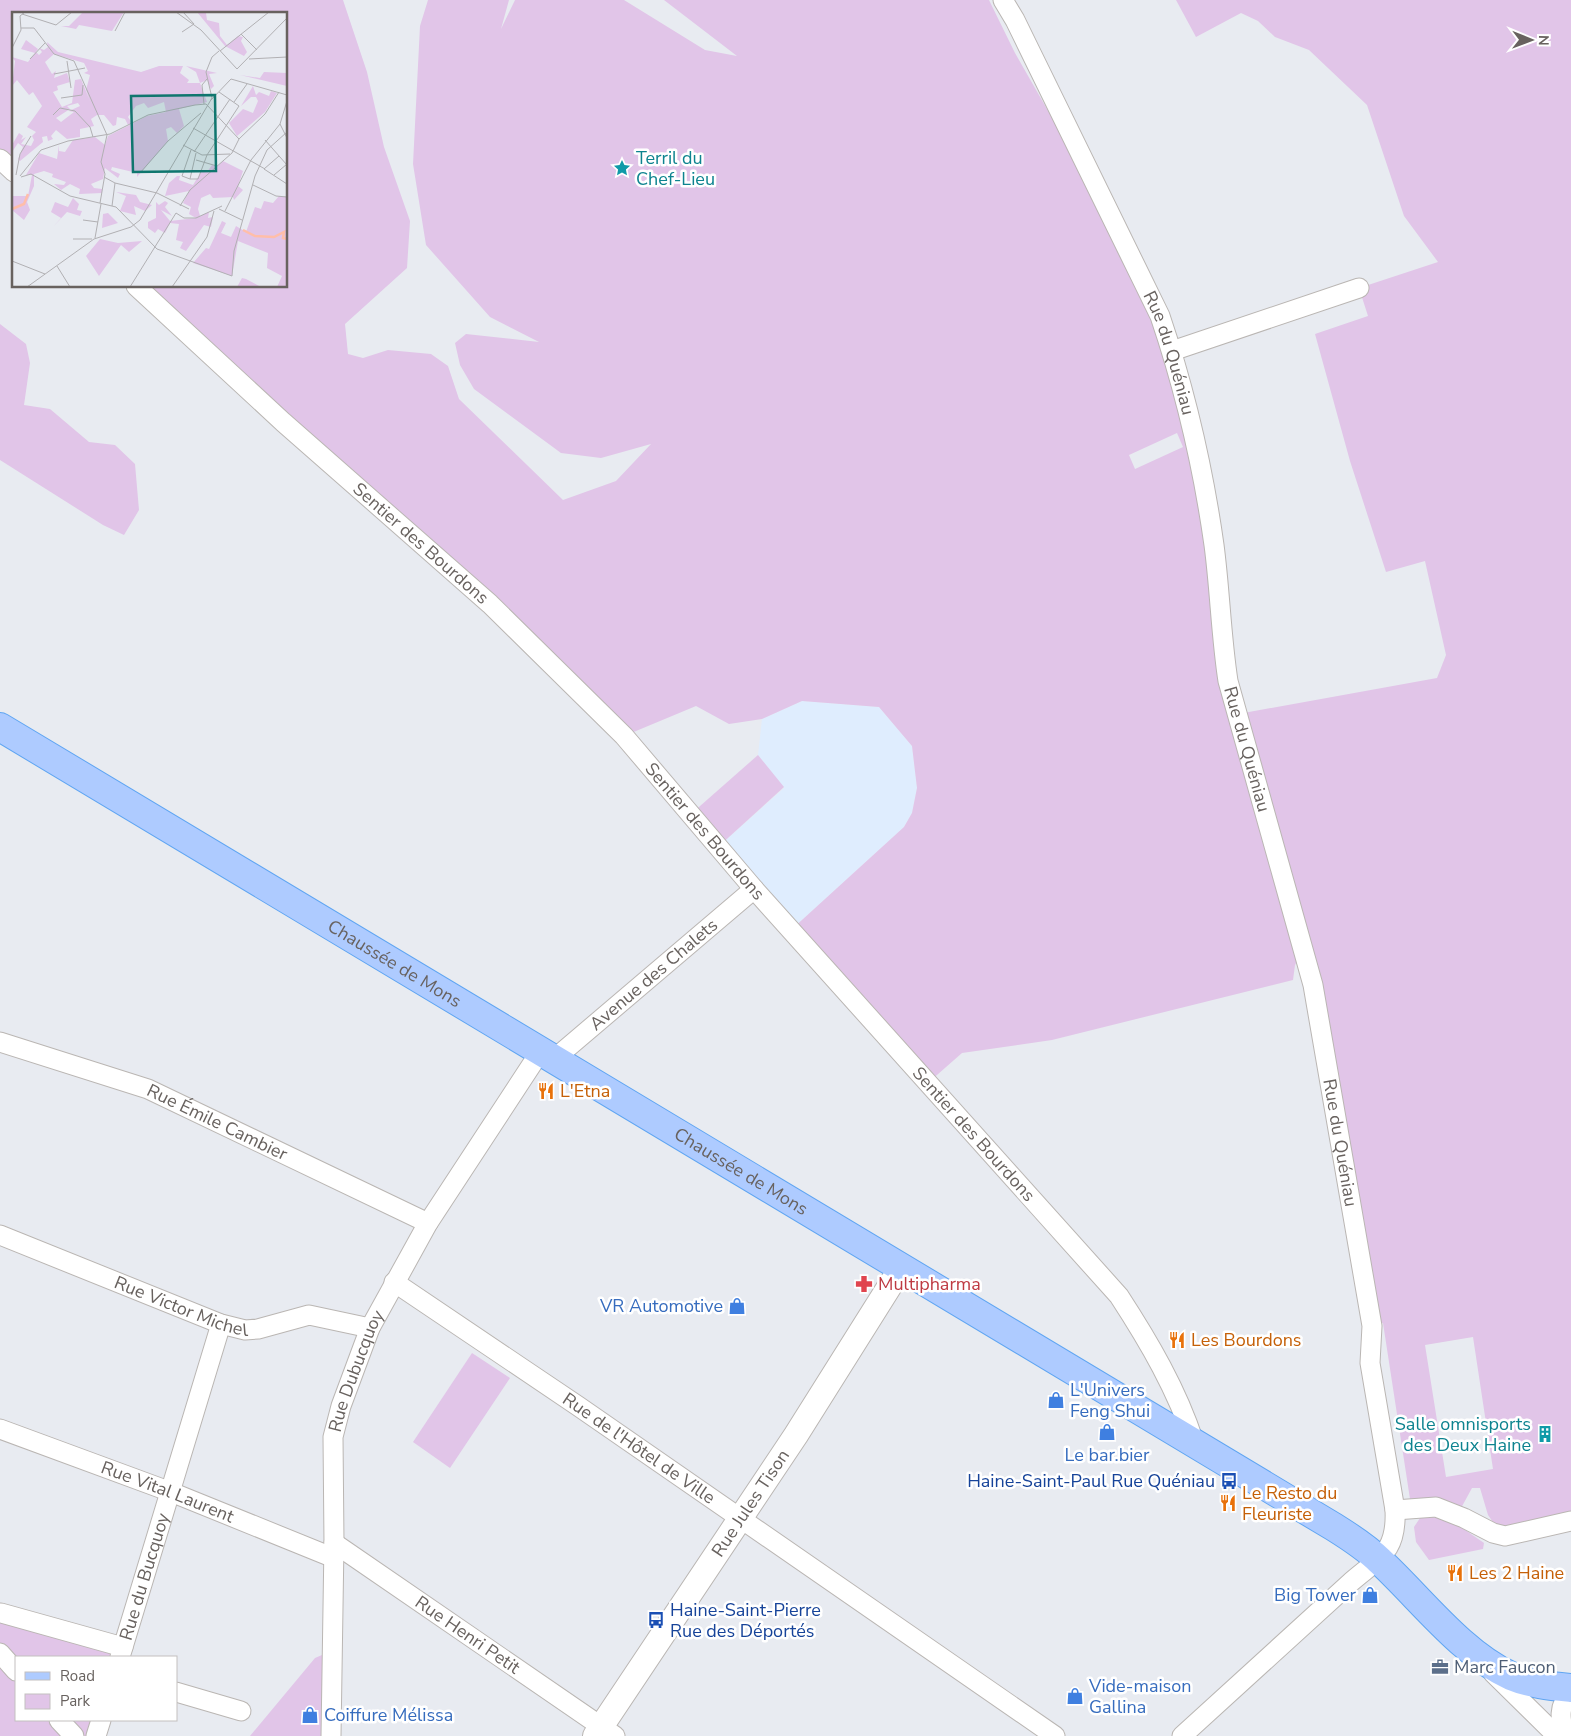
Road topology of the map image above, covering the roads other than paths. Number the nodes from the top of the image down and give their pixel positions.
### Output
1 (1003, 0) edge
2 (0, 159) edge
3 (12, 170) edge
4 (138, 288) edge
5 (1360, 288) dead end
6 (1172, 350) junction
7 (0, 727) edge
8 (754, 889) junction
9 (0, 1042) edge
10 (546, 1056) junction
11 (428, 1222) junction
12 (0, 1235) edge
13 (901, 1268) junction
14 (394, 1282) junction
15 (221, 1324) junction
16 (370, 1328) junction
17 (0, 1429) edge
18 (1194, 1442) junction
19 (170, 1492) junction
20 (1395, 1510) junction
21 (741, 1519) junction
22 (1571, 1521) edge
23 (334, 1550) junction
24 (1378, 1559) junction
25 (1, 1613) edge
26 (1462, 1643) junction
27 (122, 1652) edge
28 (0, 1653) edge
29 (15, 1670) edge
30 (1571, 1688) edge
31 (178, 1693) edge
32 (1571, 1693) edge
33 (241, 1711) dead end
34 (61, 1721) edge
35 (101, 1721) edge
36 (604, 1733) edge
37 (74, 1736) edge
38 (96, 1736) edge
39 (331, 1736) edge
40 (1055, 1736) edge
41 (1182, 1736) edge
42 (1557, 1736) edge
43 (1566, 1736) edge

1 - 6 street, Rue du Quéniau
2 - 3 street
4 - 8 street, Sentier des Bourdons
5 - 6 street
6 - 20 street, Rue du Quéniau
7 - 10 main road, Chaussée de Mons
8 - 10 street, Avenue des Chalets
8 - 18 street, Sentier des Bourdons
9 - 11 street, Rue Émile Cambier
10 - 11 street, Rue Dubucquoy
10 - 13 main road, Chaussée de Mons
11 - 14 street, Rue Dubucquoy
12 - 15 street, Rue Victor Michel
13 - 18 main road, Chaussée de Mons
13 - 21 street, Rue Jules Tison
14 - 16 street, Rue Dubucquoy
14 - 21 street, Rue de l'Hôtel de Ville
15 - 16 street, Rue Victor Michel
15 - 19 street, Rue du Bucquoy
16 - 23 street, Rue Dubucquoy
17 - 19 street, Rue Vital Laurent
18 - 24 main road, Chaussée de Mons
19 - 23 street, Rue Vital Laurent
19 - 27 street, Rue du Bucquoy
20 - 22 street
20 - 24 street, Rue du Quéniau
21 - 36 street, Rue Jules Tison
21 - 40 street, Rue de l'Hôtel de Ville
23 - 36 street, Rue Henri Petit
23 - 39 street, Rue Dubucquoy
24 - 26 main road, Chaussée de Mons
24 - 41 street
25 - 27 street
26 - 30 main road, Chaussée de Mons
26 - 42 street, Chaussée de Mons
28 - 29 street
31 - 33 street
32 - 43 street
34 - 37 street
35 - 38 street

